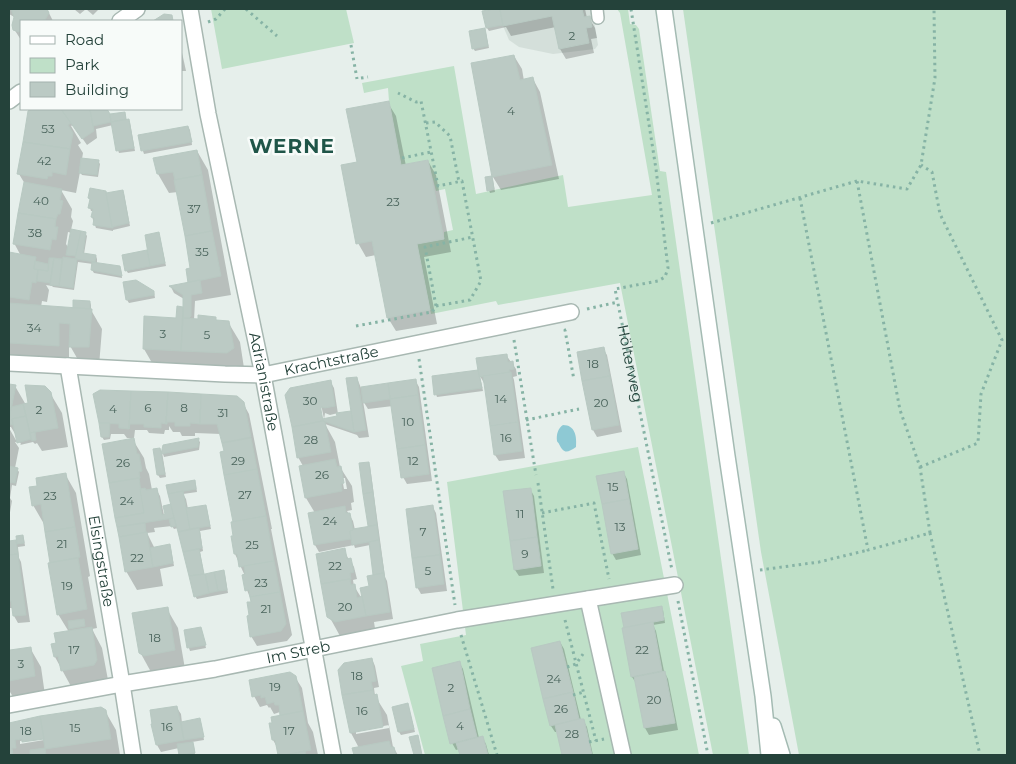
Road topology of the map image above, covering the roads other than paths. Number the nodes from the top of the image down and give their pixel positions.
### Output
1 (137, 9) edge
2 (190, 9) edge
3 (664, 9) edge
4 (121, 20) edge
5 (20, 93) edge
6 (9, 101) edge
7 (571, 312) road end
8 (9, 364) edge
9 (68, 366) junction
10 (263, 374) junction
11 (675, 584) road end
12 (588, 599) junction
13 (314, 649) junction
14 (122, 684) junction
15 (763, 696) junction
16 (9, 705) edge
17 (133, 755) edge
18 (333, 755) edge
19 (623, 755) edge
20 (769, 755) edge
21 (782, 755) edge

1 - 4 street
2 - 10 street, Adrianistraße
3 - 15 street
5 - 6 street
7 - 10 street, Krachtstraße
8 - 9 street, Krachtstraße
9 - 10 street, Krachtstraße
9 - 14 street, Elsingstraße
10 - 13 street, Adrianistraße
11 - 12 street, Im Streb
12 - 13 street, Im Streb
12 - 19 street
13 - 14 street, Im Streb
13 - 18 street, Adrianistraße
14 - 16 street, Im Streb
14 - 17 street, Elsingstraße
15 - 20 street
15 - 21 street

